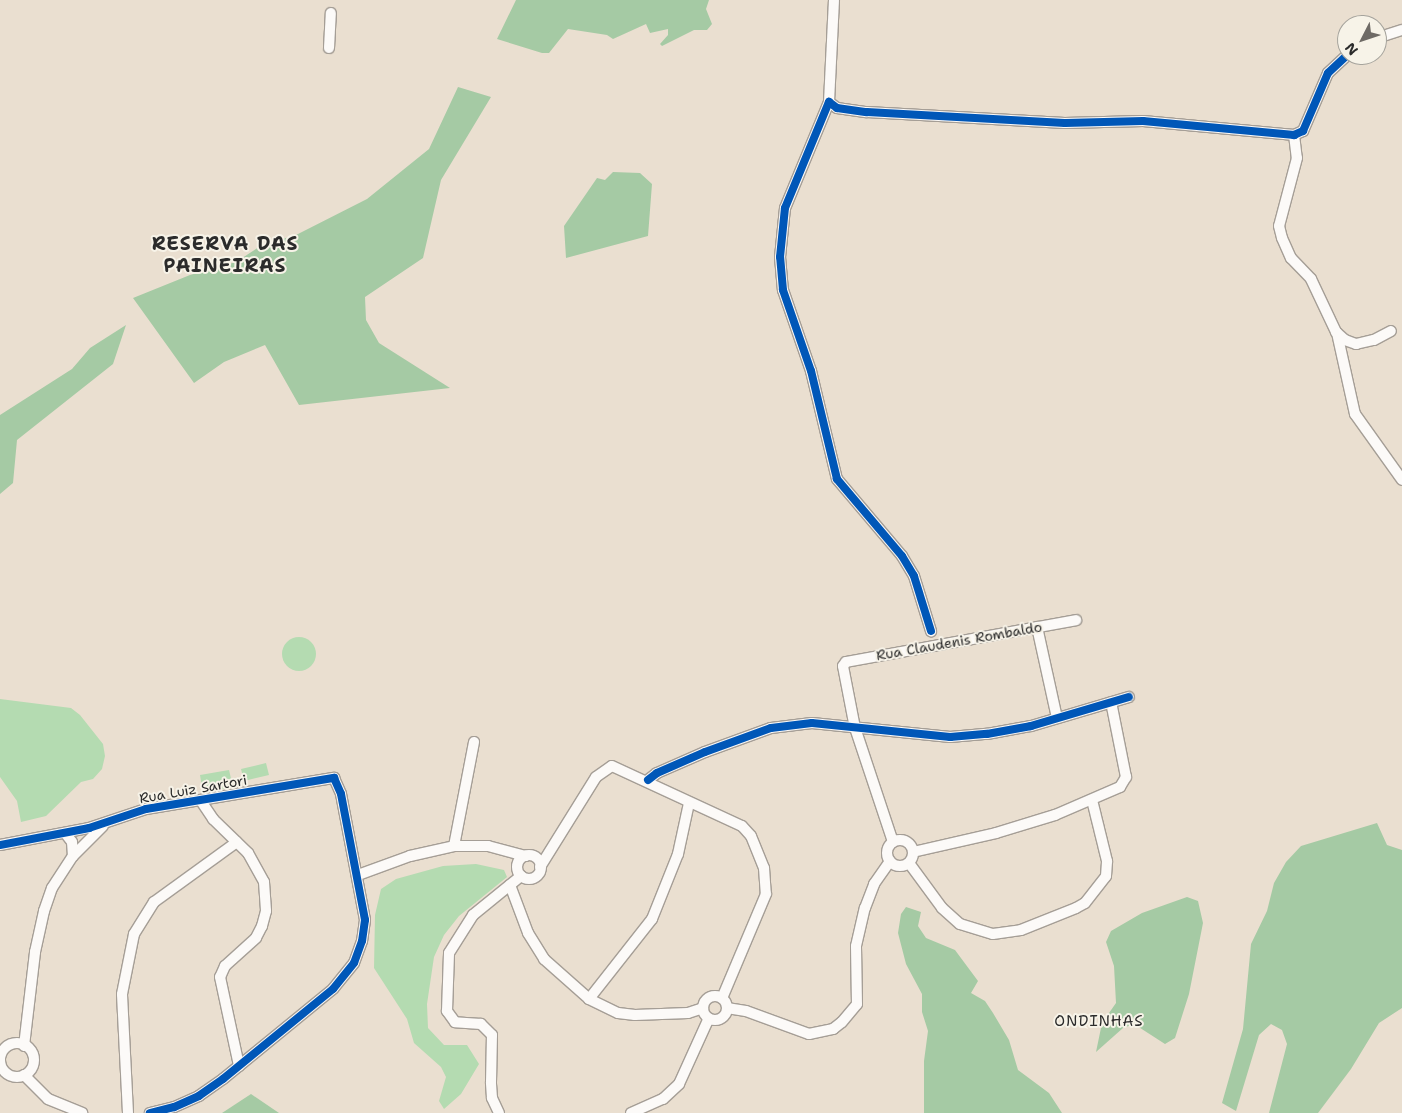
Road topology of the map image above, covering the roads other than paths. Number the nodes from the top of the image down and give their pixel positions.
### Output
1 (834, 0) edge
2 (331, 13) dead end
3 (1402, 30) edge
4 (1387, 35) edge
5 (329, 48) dead end
6 (1337, 64) edge
7 (829, 102) junction
8 (1294, 135) junction
9 (1391, 331) dead end
10 (1336, 332) junction
11 (1402, 480) edge
12 (1076, 620) dead end
13 (1037, 627) junction
14 (931, 631) dead end
15 (1128, 697) dead end
16 (1111, 702) junction
17 (1057, 718) junction
18 (855, 728) junction
19 (474, 742) dead end
20 (648, 780) junction
21 (1092, 800) junction
22 (201, 801) junction
23 (689, 803) junction
24 (106, 822) junction
25 (65, 833) junction
26 (237, 842) junction
27 (893, 842) junction
28 (0, 845) edge
29 (454, 846) junction
30 (913, 852) junction
31 (73, 856) junction
32 (526, 856) junction
33 (890, 861) junction
34 (908, 863) junction
35 (540, 867) junction
36 (358, 876) junction
37 (521, 876) junction
38 (510, 885) junction
39 (722, 998) junction
40 (589, 999) junction
41 (703, 1008) junction
42 (727, 1008) junction
43 (709, 1018) junction
44 (24, 1046) junction
45 (2, 1049) edge
46 (239, 1066) junction
47 (24, 1076) junction
48 (82, 1113) edge
49 (128, 1113) edge
50 (150, 1113) edge
51 (499, 1113) edge
52 (631, 1113) edge

1 - 7 street
2 - 5 street
3 - 4 street
6 - 8 street
7 - 8 street
7 - 14 street
8 - 10 street
9 - 10 street
10 - 11 street
12 - 13 street, Rua Claudenis Rombaldo
13 - 17 street
13 - 18 street, Rua Claudenis Rombaldo
15 - 16 street
16 - 17 street
16 - 21 street
17 - 18 street
18 - 20 street
18 - 27 street
19 - 29 street
20 - 23 street
20 - 35 street
21 - 30 street
21 - 34 street
22 - 24 street, Rua Luiz Sartori
22 - 26 street
22 - 36 street, Rua Luiz Sartori
23 - 39 street
23 - 40 street
24 - 25 street, Rua Luiz Sartori
24 - 31 street
25 - 28 street, Rua Luiz Sartori
25 - 31 street
26 - 46 street
26 - 49 street
27 - 30 street
27 - 33 street
29 - 32 street
29 - 36 street
30 - 34 street
31 - 44 street
32 - 35 street
32 - 37 street
33 - 34 street
33 - 42 street
35 - 37 street
36 - 46 street
37 - 38 street
38 - 40 street
38 - 51 street
39 - 41 street
39 - 42 street
40 - 41 street
41 - 43 street
42 - 43 street
43 - 52 street
44 - 45 street
44 - 47 street
45 - 47 street
46 - 50 street
47 - 48 street

